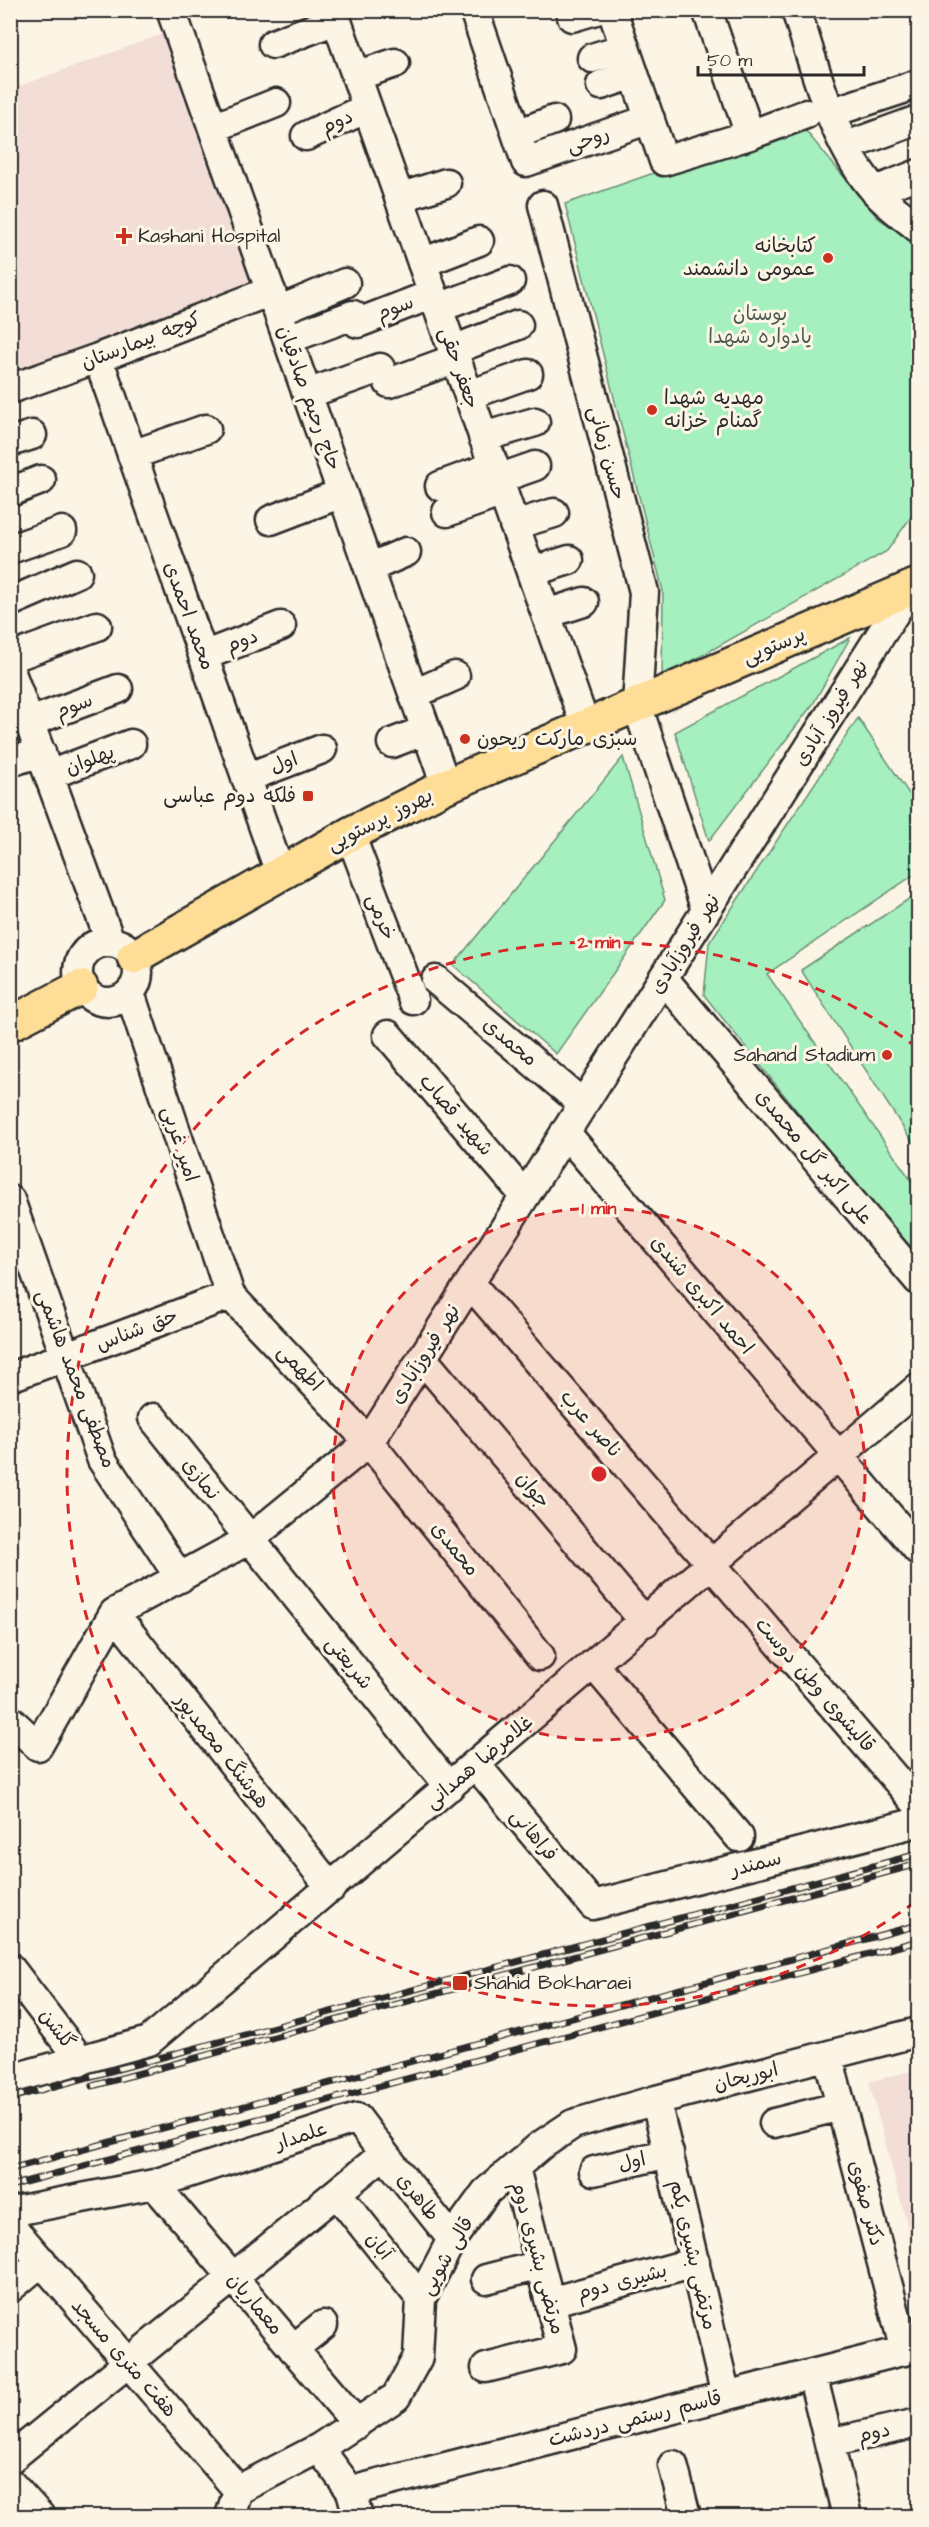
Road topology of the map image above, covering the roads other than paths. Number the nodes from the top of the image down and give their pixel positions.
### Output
1 (171, 10) edge
2 (474, 10) edge
3 (612, 10) edge
4 (796, 10) edge
5 (708, 11) edge
6 (335, 15) edge
7 (273, 44) dead end
8 (592, 58) dead end
9 (630, 61) junction
10 (395, 63) dead end
11 (356, 76) junction
12 (601, 84) dead end
13 (918, 84) edge
14 (276, 103) dead end
15 (367, 108) junction
16 (818, 113) junction
17 (650, 119) junction
18 (554, 120) dead end
19 (918, 120) edge
20 (213, 128) junction
21 (517, 134) junction
22 (750, 135) junction
23 (306, 136) dead end
24 (847, 146) junction
25 (918, 174) edge
26 (446, 183) dead end
27 (875, 191) junction
28 (399, 198) junction
29 (543, 206) dead end
30 (916, 223) edge
31 (479, 241) dead end
32 (422, 263) junction
33 (510, 281) dead end
34 (345, 283) dead end
35 (274, 301) junction
36 (435, 301) junction
37 (518, 325) dead end
38 (288, 339) junction
39 (454, 354) junction
40 (98, 358) junction
41 (528, 374) dead end
42 (10, 389) edge
43 (307, 393) junction
44 (469, 395) junction
45 (535, 422) dead end
46 (206, 429) dead end
47 (483, 437) junction
48 (132, 455) junction
49 (535, 466) dead end
50 (498, 479) junction
51 (41, 480) dead end
52 (10, 492) edge
53 (342, 493) junction
54 (444, 499) dead end
55 (554, 513) dead end
56 (271, 520) dead end
57 (514, 525) junction
58 (62, 531) dead end
59 (10, 549) edge
60 (406, 552) dead end
61 (569, 560) dead end
62 (369, 568) junction
63 (531, 572) junction
64 (77, 573) dead end
65 (915, 586) edge
66 (584, 602) dead end
67 (10, 603) edge
68 (546, 614) junction
69 (97, 626) dead end
70 (281, 626) dead end
71 (203, 656) junction
72 (10, 658) edge
73 (10, 670) edge
74 (455, 676) dead end
75 (118, 689) dead end
76 (414, 694) junction
77 (637, 705) junction
78 (30, 723) junction
79 (585, 725) junction
80 (426, 730) junction
81 (392, 743) dead end
82 (132, 744) dead end
83 (322, 749) dead end
84 (10, 762) edge
85 (45, 764) junction
86 (246, 778) junction
87 (446, 786) junction
88 (350, 834) junction
89 (747, 845) joint
90 (280, 873) junction
91 (706, 910) junction
92 (122, 949) junction
93 (663, 978) junction
94 (436, 980) dead end
95 (81, 987) junction
96 (130, 993) junction
97 (413, 1000) dead end
98 (10, 1024) edge
99 (388, 1035) dead end
100 (583, 1104) junction
101 (565, 1132) junction
102 (525, 1196) junction
103 (10, 1200) edge
104 (918, 1280) edge
105 (470, 1283) junction
106 (230, 1295) junction
107 (65, 1357) junction
108 (422, 1358) junction
109 (10, 1377) edge
110 (918, 1388) edge
111 (153, 1418) dead end
112 (369, 1442) junction
113 (840, 1457) junction
114 (250, 1539) junction
115 (918, 1550) edge
116 (712, 1565) junction
117 (180, 1578) junction
118 (114, 1613) junction
119 (645, 1622) junction
120 (540, 1656) dead end
121 (594, 1665) junction
122 (10, 1720) edge
123 (476, 1765) junction
124 (449, 1787) junction
125 (918, 1805) edge
126 (918, 1822) edge
127 (739, 1838) dead end
128 (331, 1888) junction
129 (593, 1905) joint
130 (10, 1968) edge
131 (918, 2032) edge
132 (828, 2056) junction
133 (81, 2061) junction
134 (10, 2079) edge
135 (841, 2106) junction
136 (659, 2114) dead end
137 (774, 2123) dead end
138 (573, 2124) joint
139 (669, 2153) junction
140 (384, 2154) junction
141 (515, 2168) junction
142 (594, 2171) dead end
143 (154, 2184) junction
144 (337, 2193) junction
145 (10, 2212) edge
146 (10, 2225) edge
147 (452, 2239) junction
148 (42, 2261) junction
149 (694, 2262) junction
150 (540, 2265) junction
151 (232, 2278) junction
152 (486, 2279) dead end
153 (10, 2288) edge
154 (421, 2299) junction
155 (550, 2302) junction
156 (323, 2325) dead end
157 (293, 2349) junction
158 (912, 2349) edge
159 (129, 2363) junction
160 (486, 2368) dead end
161 (812, 2374) junction
162 (726, 2396) junction
163 (918, 2423) edge
164 (357, 2424) junction
165 (829, 2443) junction
166 (320, 2448) junction
167 (10, 2458) edge
168 (673, 2465) dead end
169 (10, 2483) edge
170 (234, 2503) edge
171 (355, 2504) edge
172 (40, 2517) edge
173 (686, 2517) edge
174 (847, 2517) edge

1 - 20 street, حاج رحیم صادقیان
2 - 21 street
3 - 9 street
4 - 16 street
5 - 22 street
6 - 7 street
6 - 11 street, جعفر حقی
8 - 9 street
9 - 12 street
9 - 17 street
10 - 11 street
11 - 15 street, جعفر حقی
13 - 16 street
14 - 20 street
15 - 23 street, دوم
15 - 28 street, جعفر حقی
16 - 22 street
16 - 24 street
17 - 21 street, روحی
17 - 22 street
18 - 21 street
19 - 24 street
20 - 35 street, حاج رحیم صادقیان
24 - 27 street
25 - 27 street
26 - 28 street
27 - 30 street
28 - 32 street, جعفر حقی
29 - 77 street, حسن زمانی
31 - 32 street
32 - 36 street, جعفر حقی
33 - 36 street, سوم
34 - 35 street, کوچه بیمارستان
35 - 38 street, حاج رحیم صادقیان
35 - 40 street, کوچه بیمارستان
36 - 38 street, سوم
36 - 39 street, جعفر حقی
37 - 39 street
38 - 43 street, حاج رحیم صادقیان
39 - 43 street
39 - 44 street, جعفر حقی
40 - 42 street, کوچه بیمارستان
40 - 48 street, محمد احمدی
41 - 44 street
43 - 53 street, حاج رحیم صادقیان
44 - 47 street, جعفر حقی
45 - 47 street
46 - 48 street
47 - 50 street, جعفر حقی
48 - 71 street, محمد احمدی
49 - 50 street
50 - 54 street
50 - 57 street, جعفر حقی
51 - 52 street
53 - 56 street
53 - 62 street, حاج رحیم صادقیان
55 - 57 street
57 - 63 street, جعفر حقی
58 - 59 street
60 - 62 street
61 - 63 street
62 - 76 street, حاج رحیم صادقیان
63 - 68 street, جعفر حقی
64 - 67 street
65 - 77 main road, پرستویی
65 - 89 street, نهر فیروز آبادی
66 - 68 street
68 - 79 street, جعفر حقی
69 - 72 street
70 - 71 street, دوم
71 - 86 street, محمد احمدی
73 - 78 street
74 - 76 street
75 - 78 street, سوم
76 - 80 street, حاج رحیم صادقیان
77 - 79 main road, بهروز پرستویی
77 - 91 street
78 - 85 street
79 - 87 main road, بهروز پرستویی
80 - 81 street
80 - 87 street, حاج رحیم صادقیان
82 - 85 street, پهلوان
83 - 86 street, اول
84 - 85 street, پهلوان
85 - 92 street
86 - 90 street, محمد احمدی
87 - 88 main road, بهروز پرستویی
88 - 90 main road, بهروز پرستویی
88 - 97 street, خرمی
89 - 91 street, نهر فیروزآبادی
90 - 92 main road, بهروز پرستویی
91 - 93 street, نهر فیروزآبادی
92 - 95 street
92 - 96 street
93 - 100 street, نهر فیروزآبادی
93 - 104 street, علی اکبر گل محمدی
94 - 100 street, محمدی
95 - 96 street
95 - 98 main road
96 - 106 street, امیر غربی
99 - 102 street, شهید قصاب
100 - 101 street, نهر فیروزآبادی
101 - 102 street, نهر فیروزآبادی
101 - 113 street, احمد اکبری شندی
102 - 105 street, نهر فیروزآبادی
103 - 107 street, مصطفی محمد هاشمی
105 - 108 street, نهر فیروزآبادی
105 - 116 street, ناصر عرب
106 - 107 street, حق شناس
106 - 112 street, اطهمی
107 - 109 street, حق شناس
107 - 117 street, مصطفی محمد هاشمی
108 - 112 street, نهر فیروزآبادی
108 - 119 street, جوان
110 - 113 street, غلامرضا همدانی
111 - 114 street, نمازی
112 - 114 street, نهر فیروزآبادی
112 - 120 street, محمدی
113 - 115 street, احمد اکبری شندی
113 - 116 street, غلامرضا همدانی
114 - 117 street, نهر فیروزآبادی
114 - 124 street, شریعتی
116 - 119 street, غلامرضا همدانی
116 - 125 street, قالیشوی وطن دوست
117 - 118 street, نهر فیروزآبادی
118 - 122 street
118 - 128 street, هوشنگ محمدپور
119 - 121 street, غلامرضا همدانی
121 - 123 street, غلامرضا همدانی
121 - 127 street
123 - 124 street, غلامرضا همدانی
123 - 129 street, فراهانی
124 - 128 street, غلامرضا همدانی
126 - 129 street, سمندر
128 - 133 street, غلامرضا همدانی
130 - 133 street, گلشن
131 - 132 street, ابوریحان
132 - 135 street, دکتر صفوی
132 - 138 street, ابوریحان
133 - 134 street, غلامرضا همدانی
135 - 137 street
135 - 158 street, دکتر صفوی
136 - 139 street, مرتضی بشیری یکم
138 - 141 street, قالی شویی
139 - 142 street, اول
139 - 149 street, مرتضی بشیری یکم
140 - 143 street, علمدار
140 - 144 street
140 - 147 street, طاهری
141 - 147 street, قالی شویی
141 - 150 street, مرتضی بشیری دوم
143 - 145 street, علمدار
143 - 151 street, معماریان
144 - 151 street
144 - 154 street, آبان
146 - 148 street, هفت متری مسجد
147 - 154 street, قالی شویی
148 - 153 street
148 - 159 street, هفت متری مسجد
149 - 155 street, بشیری دوم
149 - 162 street, مرتضی بشیری یکم
150 - 152 street
150 - 155 street, مرتضی بشیری دوم
151 - 157 street, معماریان
151 - 159 street
154 - 164 street, قالی شویی
155 - 160 street, مرتضی بشیری دوم
156 - 157 street
157 - 164 street, معماریان
158 - 161 street, قاسم رستمی دردشت
159 - 167 street
159 - 170 street, هفت متری مسجد
161 - 162 street, قاسم رستمی دردشت
161 - 165 street
162 - 171 street, قاسم رستمی دردشت
163 - 165 street, دوم
164 - 166 street, قالی شویی
165 - 174 street
166 - 170 street, قالی شویی
166 - 171 street
168 - 173 street
169 - 172 street

